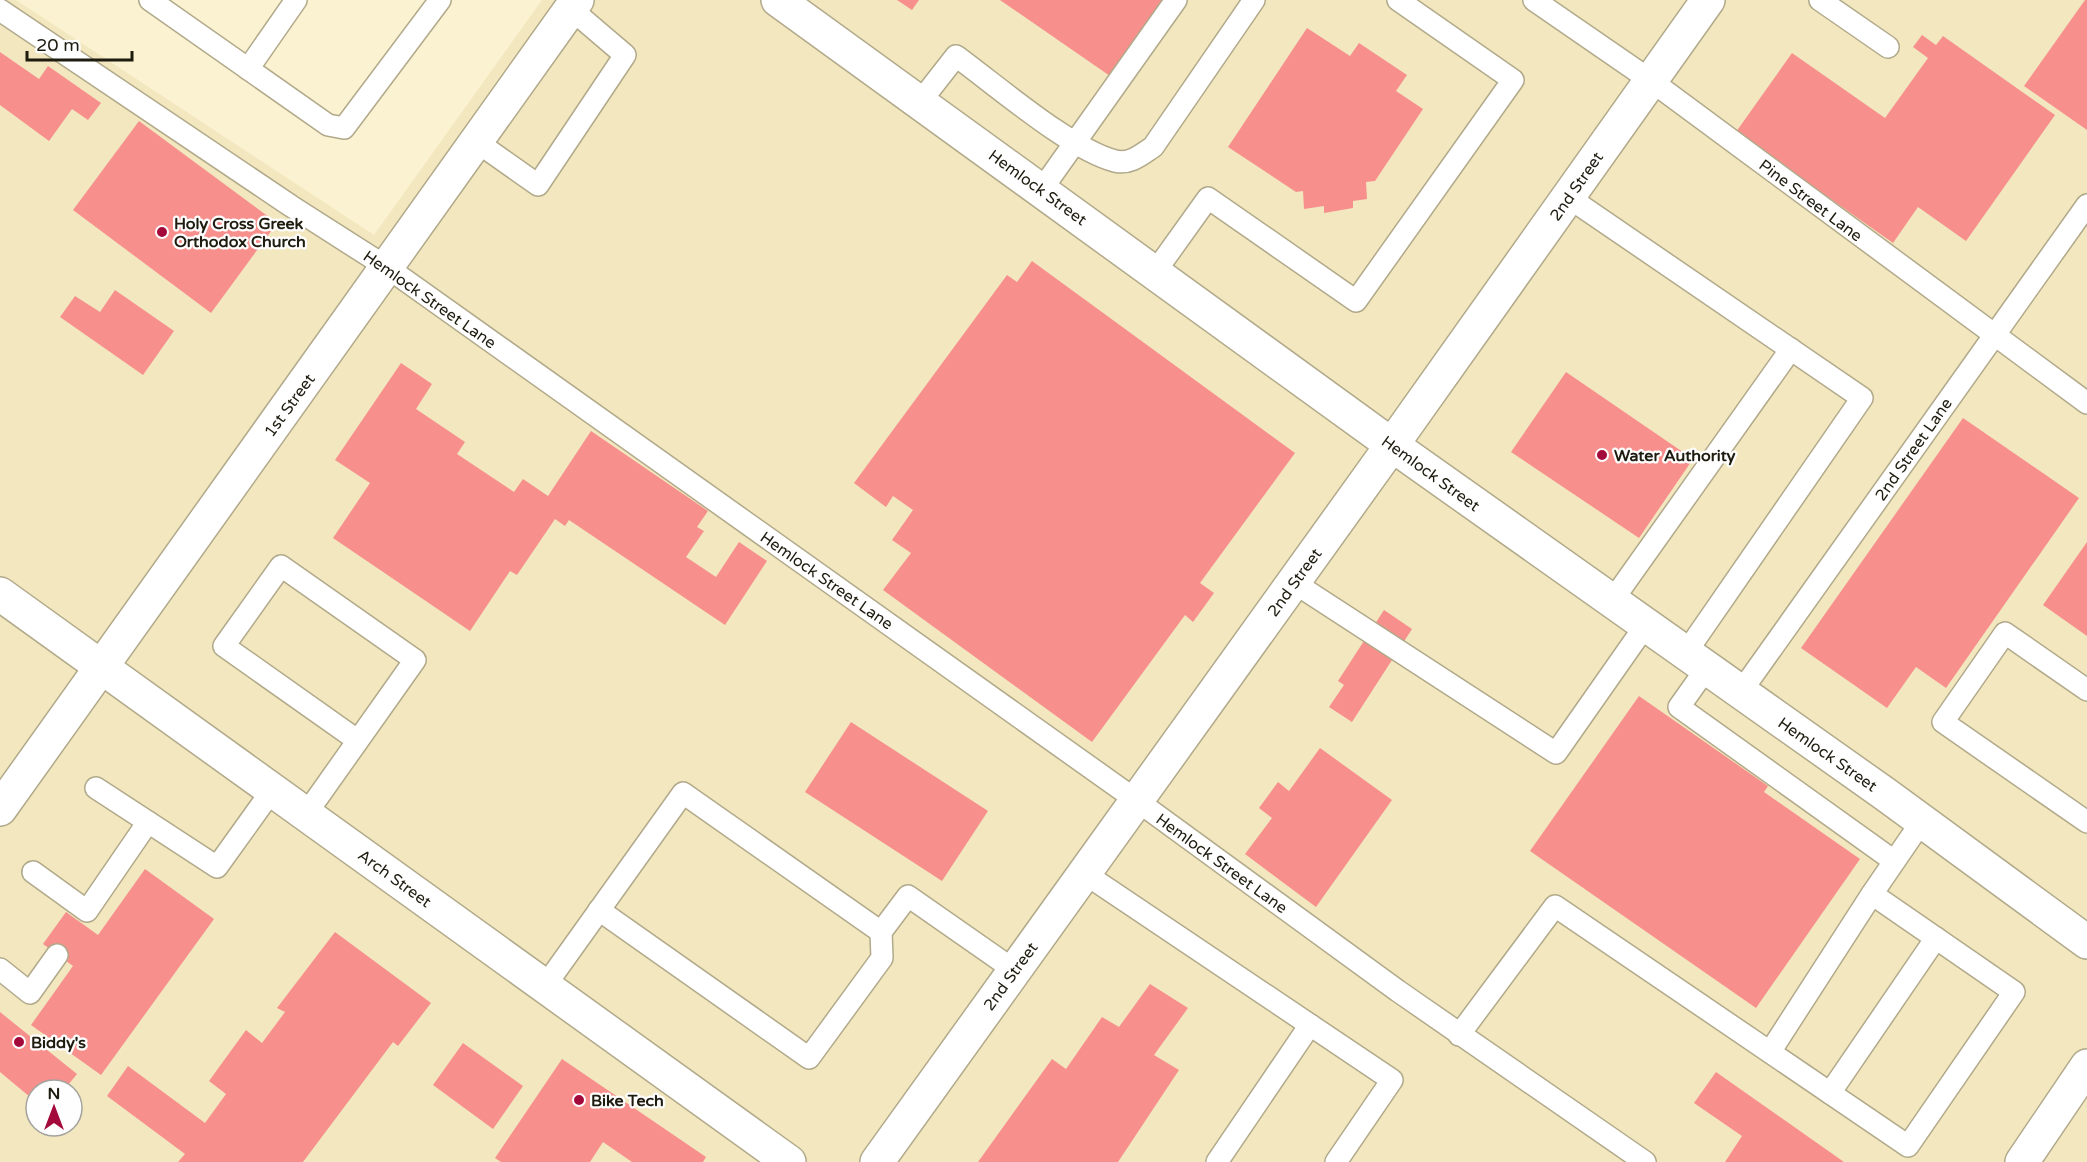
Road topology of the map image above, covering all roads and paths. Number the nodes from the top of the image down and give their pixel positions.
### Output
1 (9, 0) edge
2 (150, 0) edge
3 (296, 0) edge
4 (440, 0) edge
5 (778, 0) edge
6 (1176, 0) edge
7 (1254, 0) edge
8 (1398, 0) edge
9 (1534, 0) edge
10 (1708, 0) edge
11 (1820, 0) edge
12 (574, 4) edge
13 (0, 10) edge
14 (1888, 47) dead end
15 (248, 69) junction
16 (1650, 80) junction
17 (920, 102) junction
18 (477, 142) junction
19 (1075, 143) junction
20 (1042, 189) junction
21 (1568, 197) junction
22 (2087, 205) edge
23 (388, 268) junction
24 (1155, 272) junction
25 (1994, 336) junction
26 (1791, 349) junction
27 (2087, 403) edge
28 (1392, 445) junction
29 (1293, 582) junction
30 (0, 594) edge
31 (1612, 601) junction
32 (1645, 626) junction
33 (1695, 662) junction
34 (102, 666) junction
35 (2087, 690) edge
36 (1740, 693) junction
37 (357, 740) junction
38 (96, 788) dead end
39 (273, 789) junction
40 (1136, 800) junction
41 (0, 809) edge
42 (306, 814) junction
43 (1922, 821) junction
44 (148, 822) junction
45 (2087, 822) edge
46 (1894, 861) junction
47 (33, 872) dead end
48 (1084, 873) junction
49 (1872, 894) junction
50 (599, 910) junction
51 (881, 932) junction
52 (1936, 938) junction
53 (2087, 942) edge
54 (57, 955) dead end
55 (0, 969) edge
56 (1014, 970) junction
57 (545, 986) junction
58 (1310, 1025) junction
59 (1459, 1035) junction
60 (1770, 1052) junction
61 (2087, 1066) edge
62 (1830, 1093) junction
63 (789, 1162) edge
64 (877, 1162) edge
65 (1217, 1162) edge
66 (1336, 1162) edge
67 (1645, 1162) edge
68 (2022, 1162) edge

1 - 13 lane
2 - 15 lane
3 - 15 lane
4 - 15 lane
5 - 17 street, Hemlock Street
6 - 19 lane
7 - 19 lane
8 - 24 lane
9 - 16 lane, Pine Street Lane
10 - 16 street, 2nd Street
11 - 14 lane
12 - 18 street, 1st Street
12 - 18 lane
13 - 23 lane, Hemlock Street Lane
16 - 21 street, 2nd Street
16 - 25 lane, Pine Street Lane
17 - 19 lane
17 - 20 street, Hemlock Street
18 - 23 street, 1st Street
19 - 20 lane
20 - 24 street, Hemlock Street
21 - 26 lane
21 - 28 street, 2nd Street
22 - 25 lane, 2nd Street Lane
23 - 34 street, 1st Street
23 - 40 lane, Hemlock Street Lane
24 - 28 street, Hemlock Street
25 - 27 lane, Pine Street Lane
25 - 36 lane, 2nd Street Lane
26 - 31 lane
26 - 33 lane
28 - 29 street, 2nd Street
28 - 31 street, Hemlock Street
29 - 32 lane
29 - 40 street, 2nd Street
30 - 34 street, Arch Street
31 - 32 street, Hemlock Street
32 - 33 street, Hemlock Street
33 - 36 street, Hemlock Street
33 - 46 lane
34 - 39 street, Arch Street
34 - 41 street, 1st Street
35 - 45 lane
36 - 43 street, Hemlock Street
37 - 37 lane
37 - 42 lane
38 - 44 lane
39 - 42 street, Arch Street
39 - 44 lane
40 - 48 street, 2nd Street
40 - 59 lane, Hemlock Street Lane
42 - 57 street, Arch Street
43 - 46 lane
43 - 53 street, Hemlock Street
44 - 47 lane
46 - 49 lane
48 - 56 street, 2nd Street
48 - 58 lane
49 - 52 lane
49 - 60 lane
50 - 51 lane
50 - 51 lane
50 - 57 lane
51 - 56 lane
52 - 62 lane
52 - 62 lane
54 - 55 lane
56 - 64 street, 2nd Street
57 - 63 street, Arch Street
58 - 65 lane
58 - 66 lane
59 - 60 lane
59 - 67 lane, Hemlock Street Lane
60 - 62 lane
61 - 68 street

